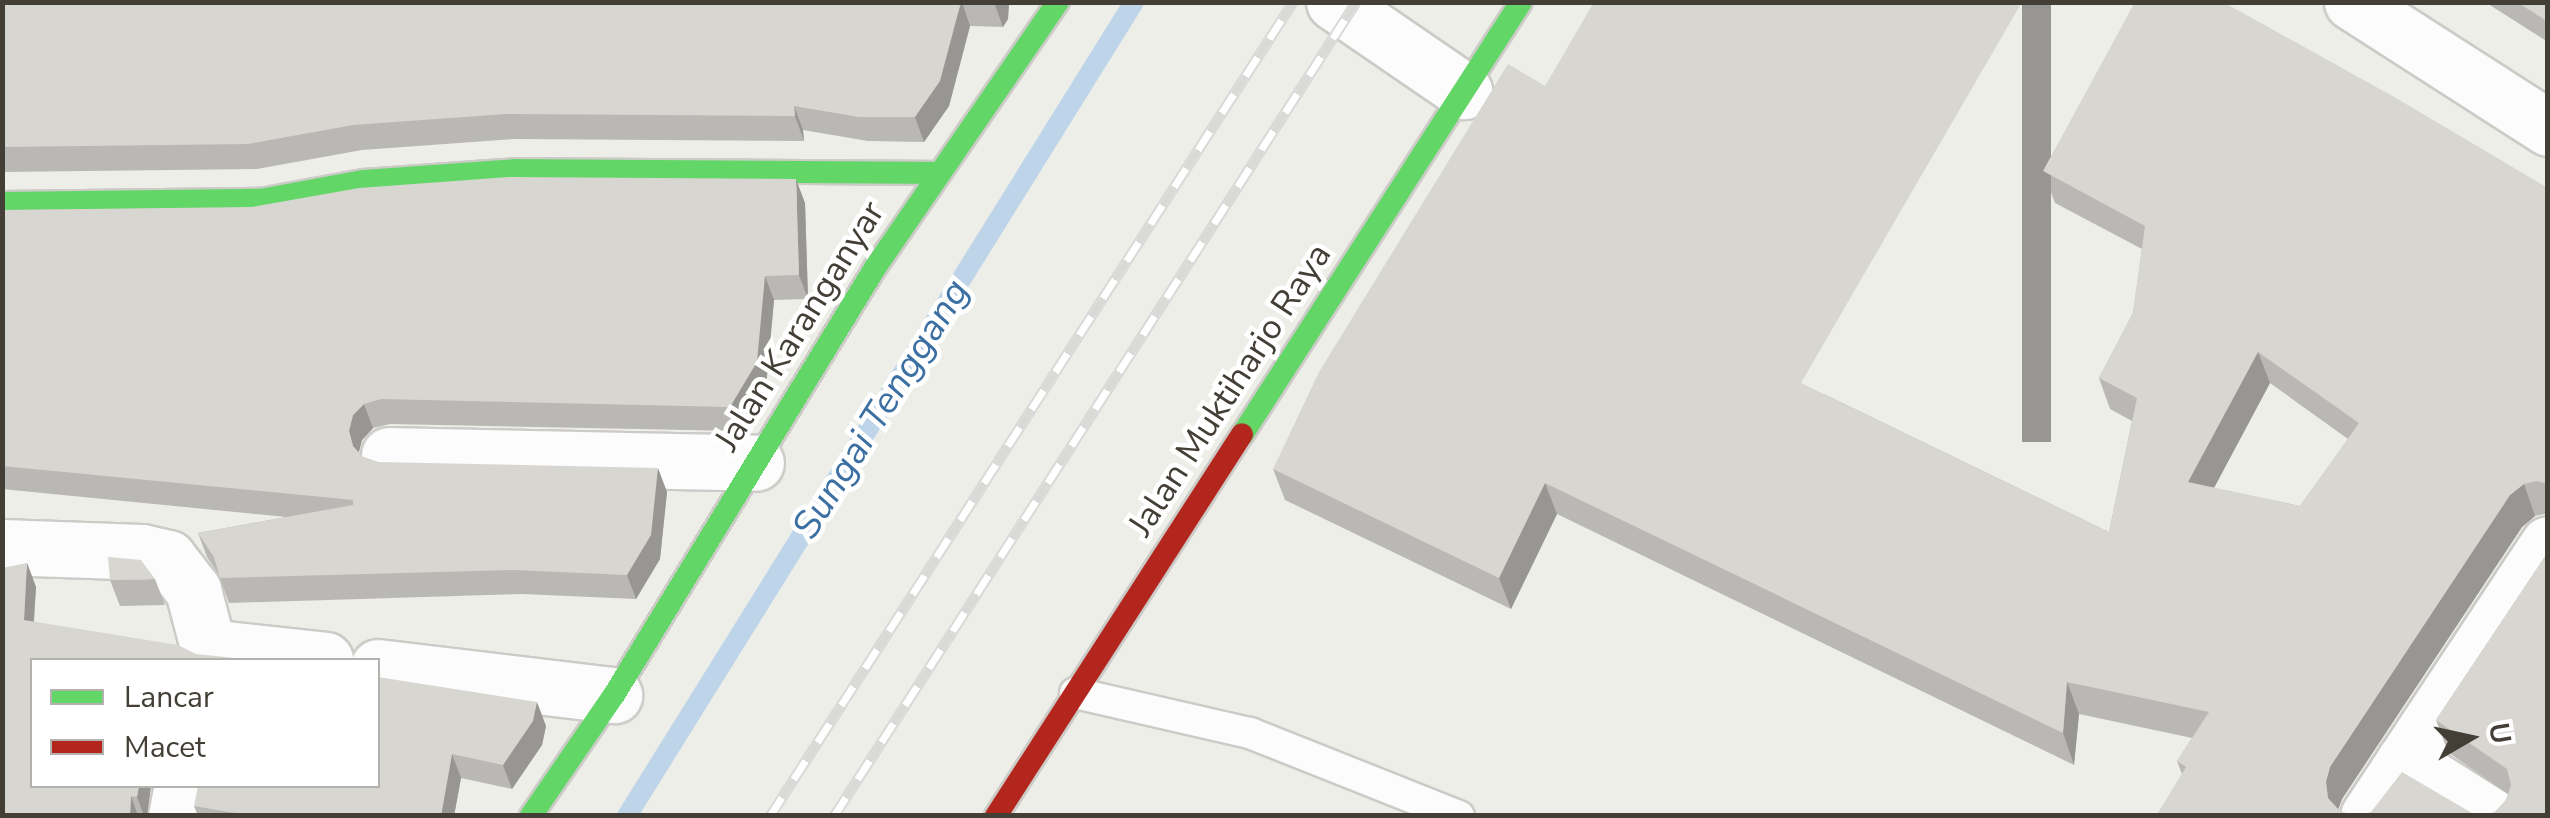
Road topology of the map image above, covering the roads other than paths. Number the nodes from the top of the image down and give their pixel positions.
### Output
1 (1058, 2) edge
2 (1334, 2) edge
3 (1521, 2) edge
4 (2352, 2) edge
5 (1464, 91) junction
6 (2548, 128) edge
7 (938, 174) junction
8 (2, 203) edge
9 (389, 455) dead end
10 (756, 463) junction
11 (2, 547) edge
12 (2545, 552) edge
13 (207, 654) edge
14 (286, 658) edge
15 (380, 667) edge
16 (1076, 694) junction
17 (614, 695) junction
18 (2404, 761) junction
19 (182, 788) edge
20 (176, 816) edge
21 (532, 816) edge
22 (996, 816) edge
23 (1459, 816) edge
24 (2368, 816) edge
25 (2492, 816) edge

1 - 7 street, Jalan Karanganyar
2 - 5 street
3 - 5 street, Jalan Muktiharjo Raya
4 - 6 street
5 - 16 street, Jalan Muktiharjo Raya
7 - 8 street
7 - 10 street, Jalan Karanganyar
9 - 10 street
10 - 17 street, Jalan Karanganyar
11 - 13 street
12 - 18 street
13 - 14 street
15 - 17 street
16 - 22 street, Jalan Muktiharjo Raya
16 - 23 lane
17 - 21 street, Jalan Karanganyar
18 - 24 street
18 - 25 street
19 - 20 street

